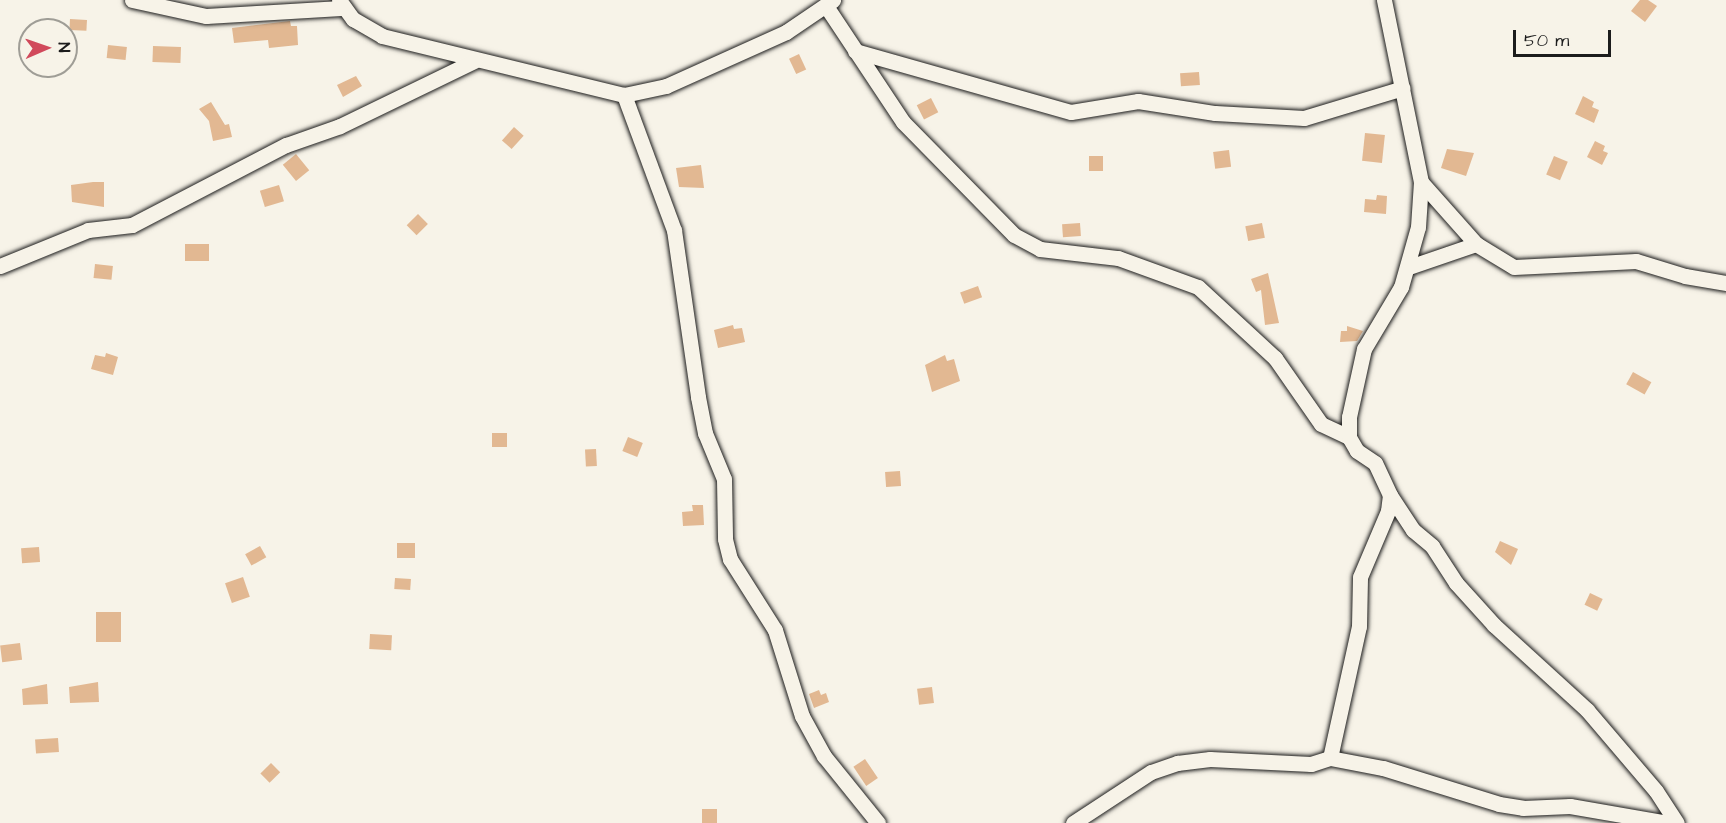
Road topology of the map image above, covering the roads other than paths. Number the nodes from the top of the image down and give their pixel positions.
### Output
1 (132, 0) edge
2 (1384, 0) edge
3 (830, 3) edge
4 (340, 4) edge
5 (855, 51) junction
6 (474, 61) junction
7 (1403, 88) junction
8 (624, 95) junction
9 (1421, 182) junction
10 (1476, 244) junction
11 (0, 266) edge
12 (1409, 267) junction
13 (1726, 283) edge
14 (1349, 437) junction
15 (1390, 495) junction
16 (1330, 758) junction
17 (878, 823) edge
18 (1073, 823) edge
19 (1668, 823) edge
20 (1677, 823) edge

1 - 4 street
2 - 7 street
3 - 5 street
3 - 8 street
4 - 6 street
5 - 7 street
5 - 14 street
6 - 8 street
6 - 11 street
7 - 9 street
8 - 17 street
9 - 10 street
9 - 12 street
10 - 12 street
10 - 13 street
12 - 14 street
14 - 15 street
15 - 16 street
15 - 20 street
16 - 18 street
16 - 19 street

